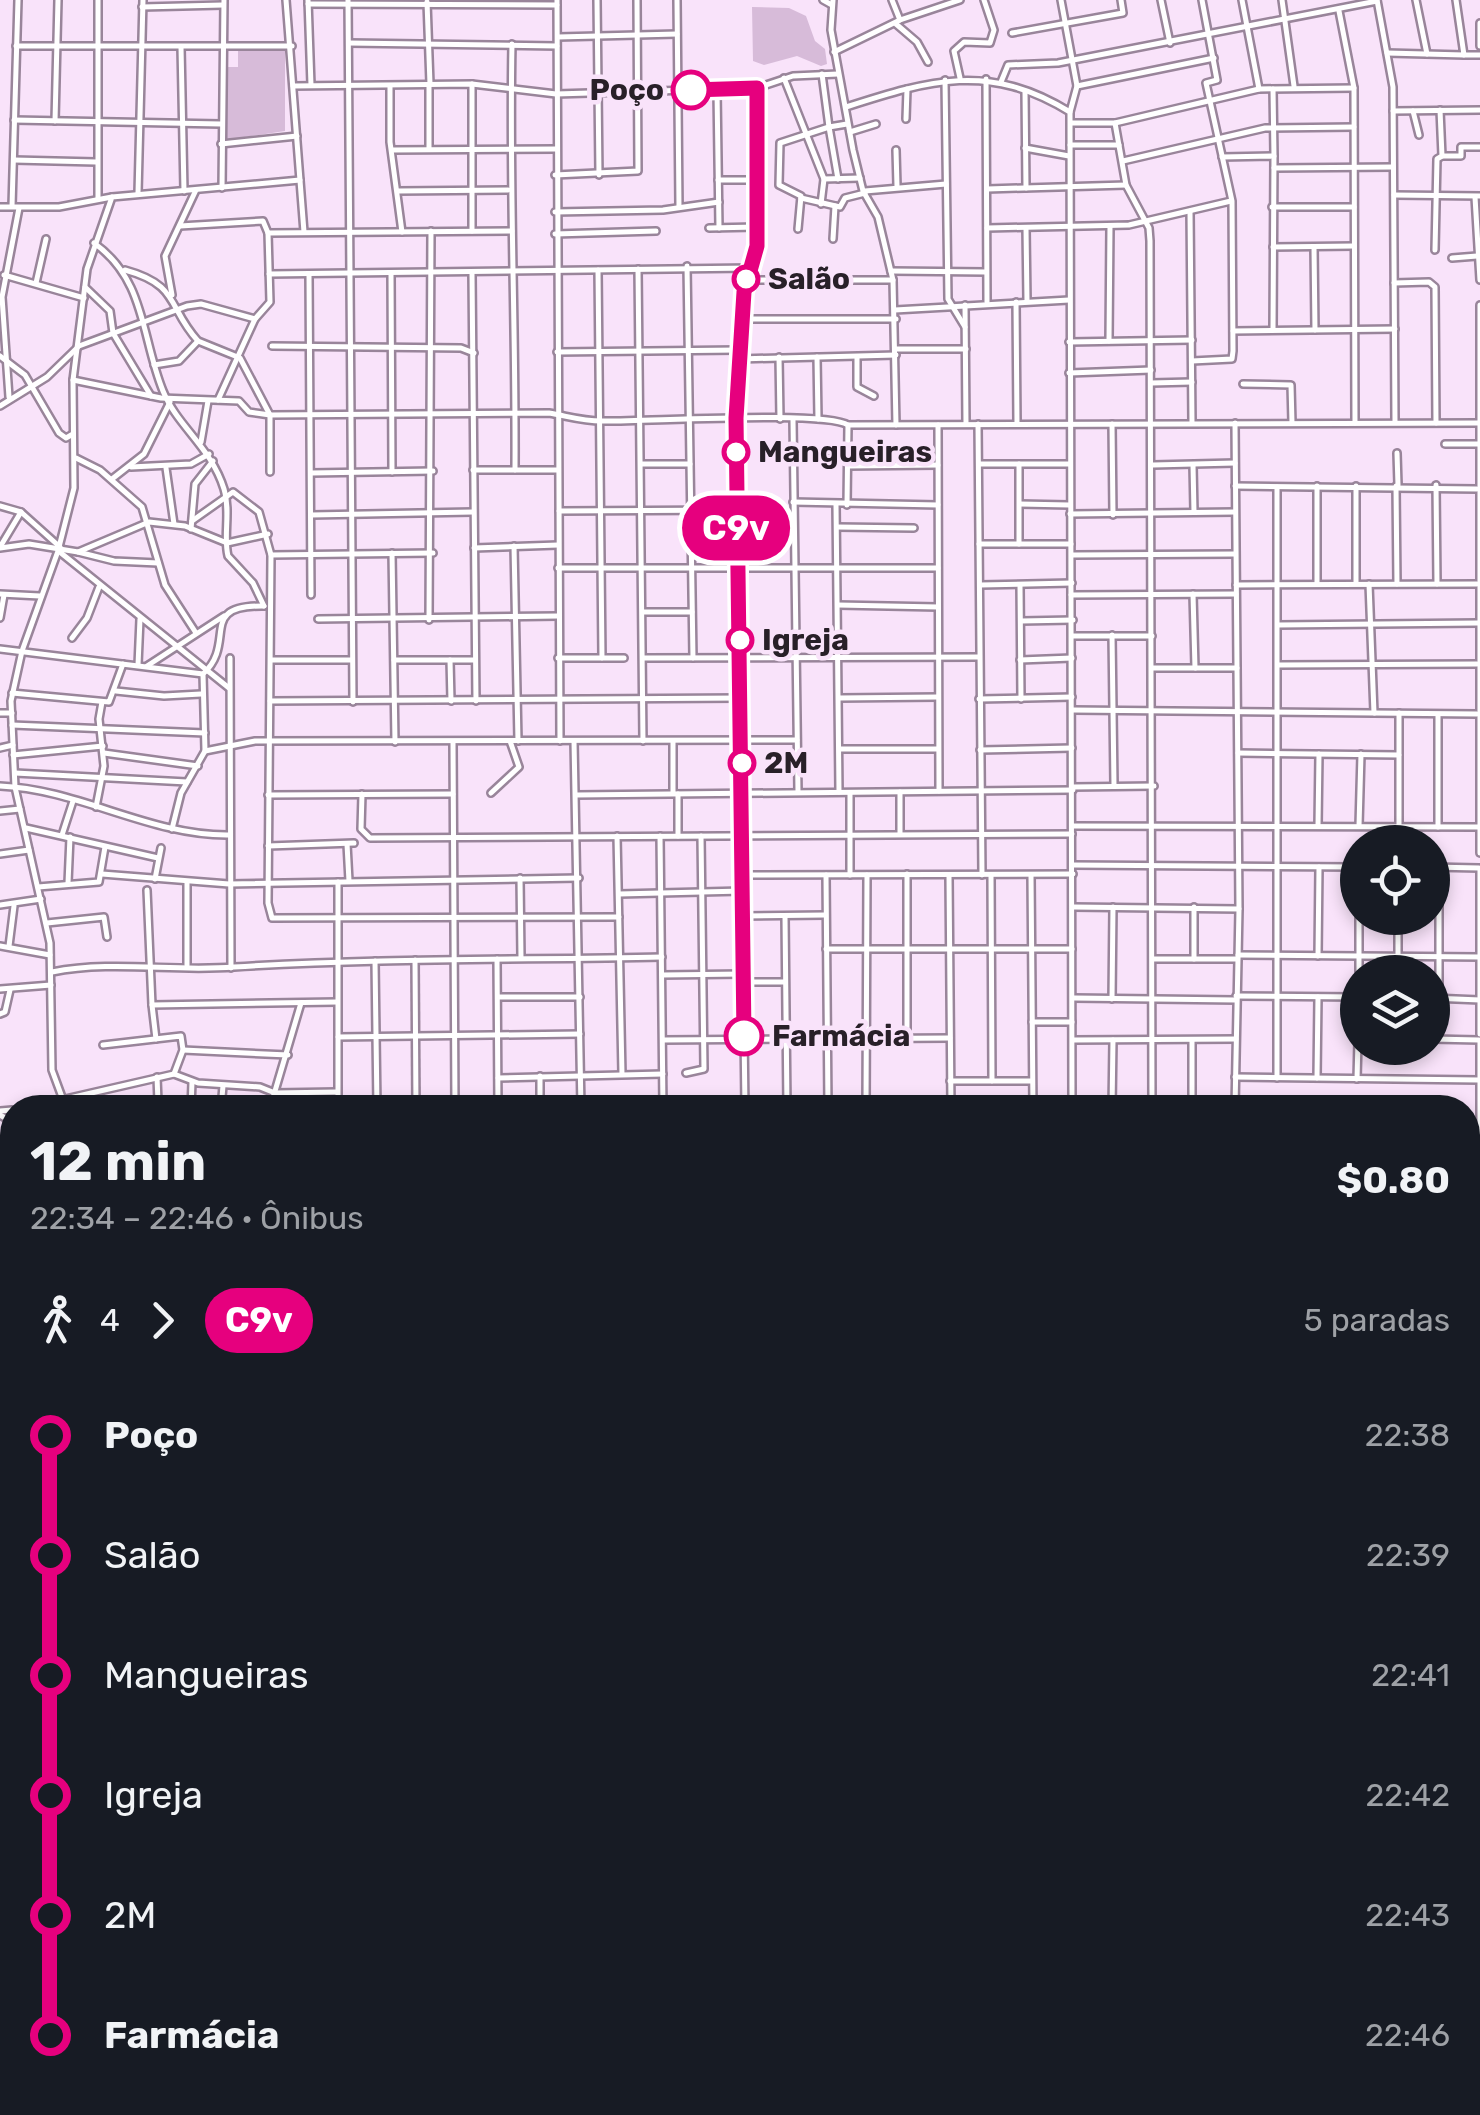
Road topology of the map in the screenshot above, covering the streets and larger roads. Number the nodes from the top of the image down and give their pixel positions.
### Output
1 (18, 0) edge
2 (58, 0) edge
3 (98, 0) edge
4 (286, 0) edge
5 (597, 0) edge
6 (637, 0) edge
7 (677, 0) edge
8 (823, 0) edge
9 (892, 0) edge
10 (960, 0) edge
11 (984, 0) edge
12 (1062, 0) edge
13 (1121, 0) edge
14 (1161, 0) edge
15 (1202, 0) edge
16 (1242, 0) edge
17 (1282, 0) edge
18 (1377, 0) edge
19 (1416, 0) edge
20 (1456, 0) edge
21 (348, 1) edge
22 (390, 1) edge
23 (428, 1) edge
24 (308, 2) edge
25 (469, 2) edge
26 (558, 2) edge
27 (832, 2) edge
28 (142, 3) edge
29 (224, 3) edge
30 (1340, 10) junction
31 (1285, 20) junction
32 (898, 22) junction
33 (1066, 22) junction
34 (1480, 23) edge
35 (1248, 30) junction
36 (1012, 33) dead end
37 (677, 34) junction
38 (637, 36) junction
39 (1210, 36) junction
40 (558, 37) junction
41 (598, 37) junction
42 (348, 44) junction
43 (430, 44) junction
44 (512, 44) junction
45 (1170, 44) junction
46 (16, 46) junction
47 (56, 46) junction
48 (97, 46) junction
49 (222, 46) junction
50 (292, 46) junction
51 (557, 46) junction
52 (1480, 46) edge
53 (138, 47) junction
54 (181, 47) junction
55 (834, 52) junction
56 (1387, 54) junction
57 (1427, 54) junction
58 (1464, 55) junction
59 (1480, 56) edge
60 (1214, 58) junction
61 (1072, 61) junction
62 (928, 62) dead end
63 (822, 74) junction
64 (838, 74) junction
65 (784, 78) junction
66 (960, 78) junction
67 (986, 79) junction
68 (946, 80) junction
69 (1001, 82) junction
70 (350, 84) junction
71 (430, 84) junction
72 (472, 84) junction
73 (310, 85) junction
74 (390, 85) junction
75 (294, 86) junction
76 (1078, 86) junction
77 (757, 88) junction
78 (1273, 88) junction
79 (1295, 88) junction
80 (1354, 88) junction
81 (907, 89) junction
82 (638, 90) junction
83 (678, 90) junction
84 (718, 90) junction
85 (1025, 90) junction
86 (1259, 90) junction
87 (511, 92) junction
88 (598, 92) junction
89 (556, 94) junction
90 (1210, 100) junction
91 (846, 107) junction
92 (1413, 110) junction
93 (1440, 110) junction
94 (1480, 110) edge
95 (1392, 111) junction
96 (1070, 112) junction
97 (906, 119) dead end
98 (14, 120) junction
99 (54, 121) junction
100 (96, 122) junction
101 (137, 122) junction
102 (181, 122) junction
103 (1071, 122) junction
104 (1115, 123) junction
105 (221, 124) junction
106 (849, 124) junction
107 (876, 124) dead end
108 (829, 127) junction
109 (1274, 127) junction
110 (1354, 128) junction
111 (850, 132) junction
112 (805, 133) junction
113 (1419, 135) dead end
114 (298, 136) junction
115 (1220, 138) junction
116 (221, 144) junction
117 (1070, 145) junction
118 (1119, 145) junction
119 (1480, 147) edge
120 (1025, 148) junction
121 (429, 149) junction
122 (556, 149) junction
123 (392, 150) junction
124 (470, 150) junction
125 (510, 150) junction
126 (896, 150) dead end
127 (1070, 156) junction
128 (1274, 156) junction
129 (1442, 156) junction
130 (1222, 157) junction
131 (14, 160) junction
132 (1122, 161) junction
133 (96, 162) junction
134 (1393, 166) junction
135 (1354, 167) junction
136 (1274, 168) junction
137 (556, 175) junction
138 (599, 175) junction
139 (860, 178) junction
140 (824, 179) junction
141 (838, 179) junction
142 (300, 180) junction
143 (718, 180) junction
144 (758, 180) junction
145 (946, 184) junction
146 (1126, 185) junction
147 (897, 186) junction
148 (1069, 187) junction
149 (222, 188) junction
150 (986, 188) junction
151 (1026, 188) junction
152 (196, 190) junction
153 (508, 190) junction
154 (398, 191) junction
155 (470, 191) junction
156 (184, 192) junction
157 (864, 192) junction
158 (138, 194) junction
159 (1435, 194) junction
160 (1394, 195) junction
161 (1478, 196) edge
162 (112, 197) junction
163 (801, 198) junction
164 (98, 199) junction
165 (1232, 201) junction
166 (719, 202) junction
167 (820, 204) junction
168 (835, 206) junction
169 (1354, 206) junction
170 (0, 207) edge
171 (15, 207) junction
172 (679, 207) junction
173 (1272, 207) junction
174 (1190, 210) junction
175 (555, 212) junction
176 (1145, 221) junction
177 (178, 226) junction
178 (1110, 226) junction
179 (757, 227) junction
180 (709, 228) dead end
181 (719, 228) junction
182 (798, 228) dead end
183 (987, 228) junction
184 (1026, 228) junction
185 (1069, 228) junction
186 (472, 231) junction
187 (512, 231) junction
188 (656, 231) dead end
189 (304, 232) junction
190 (350, 232) junction
191 (402, 232) junction
192 (431, 232) junction
193 (268, 233) junction
194 (556, 234) junction
195 (833, 239) dead end
196 (46, 240) dead end
197 (94, 243) junction
198 (1354, 246) junction
199 (1273, 247) junction
200 (1314, 247) junction
201 (1435, 250) dead end
202 (1477, 256) junction
203 (1452, 258) dead end
204 (687, 266) junction
205 (751, 268) junction
206 (638, 269) junction
207 (125, 270) junction
208 (598, 270) junction
209 (556, 271) junction
210 (948, 271) junction
211 (350, 272) junction
212 (432, 272) junction
213 (514, 272) junction
214 (986, 272) junction
215 (391, 273) junction
216 (472, 273) junction
217 (270, 274) junction
218 (308, 274) junction
219 (4, 275) junction
220 (892, 276) junction
221 (746, 280) junction
222 (1480, 280) edge
223 (36, 283) junction
224 (1394, 283) junction
225 (85, 288) junction
226 (172, 296) junction
227 (84, 298) junction
228 (1069, 300) junction
229 (986, 302) junction
230 (1016, 302) junction
231 (1027, 302) junction
232 (965, 305) junction
233 (1480, 305) edge
234 (958, 309) junction
235 (179, 310) junction
236 (896, 310) junction
237 (255, 319) junction
238 (740, 319) junction
239 (896, 319) junction
240 (145, 322) junction
241 (966, 328) junction
242 (1353, 329) junction
243 (1394, 329) junction
244 (1273, 330) junction
245 (1315, 330) junction
246 (1232, 331) junction
247 (112, 333) junction
248 (1151, 340) junction
249 (1192, 340) junction
250 (198, 341) junction
251 (1109, 341) junction
252 (474, 342) junction
253 (1068, 342) junction
254 (79, 346) junction
255 (272, 346) dead end
256 (350, 346) junction
257 (392, 346) junction
258 (310, 347) junction
259 (432, 348) junction
260 (460, 348) junction
261 (639, 350) junction
262 (688, 350) junction
263 (738, 350) junction
264 (966, 350) junction
265 (556, 352) junction
266 (599, 352) junction
267 (896, 352) junction
268 (474, 353) junction
269 (779, 357) junction
270 (817, 357) junction
271 (856, 357) junction
272 (2, 358) edge
273 (240, 358) junction
274 (738, 359) junction
275 (1192, 361) junction
276 (154, 365) junction
277 (1151, 370) junction
278 (1068, 372) junction
279 (73, 380) junction
280 (1151, 382) junction
281 (1192, 382) junction
282 (1479, 382) edge
283 (1243, 384) dead end
284 (33, 386) junction
285 (151, 396) junction
286 (874, 396) dead end
287 (9, 398) junction
288 (168, 400) junction
289 (218, 400) junction
290 (208, 401) junction
291 (0, 406) edge
292 (310, 414) junction
293 (351, 414) junction
294 (391, 414) junction
295 (432, 414) junction
296 (515, 414) junction
297 (557, 414) junction
298 (270, 415) junction
299 (473, 415) junction
300 (736, 418) junction
301 (780, 419) junction
302 (690, 420) junction
303 (793, 420) junction
304 (818, 420) junction
305 (600, 421) junction
306 (640, 421) junction
307 (1395, 422) junction
308 (1151, 423) junction
309 (1192, 423) junction
310 (1235, 423) junction
311 (1292, 423) junction
312 (1354, 423) junction
313 (1436, 423) junction
314 (1478, 423) junction
315 (966, 424) junction
316 (978, 424) junction
317 (1017, 424) junction
318 (1068, 424) junction
319 (1112, 424) junction
320 (848, 425) junction
321 (896, 425) junction
322 (938, 425) junction
323 (74, 434) junction
324 (201, 443) junction
325 (1445, 444) dead end
326 (1478, 444) edge
327 (1398, 452) dead end
328 (76, 458) junction
329 (211, 458) junction
330 (793, 459) junction
331 (848, 463) junction
332 (1235, 463) junction
333 (640, 464) junction
334 (690, 464) junction
335 (980, 464) junction
336 (1019, 464) junction
337 (1069, 464) junction
338 (1194, 464) junction
339 (938, 465) junction
340 (1152, 465) junction
341 (131, 467) junction
342 (166, 468) junction
343 (473, 470) junction
344 (514, 470) junction
345 (558, 470) junction
346 (433, 471) junction
347 (270, 472) dead end
348 (392, 472) junction
349 (310, 473) junction
350 (352, 473) junction
351 (112, 479) junction
352 (1436, 485) junction
353 (1236, 486) junction
354 (1317, 486) junction
355 (1356, 486) junction
356 (1397, 486) junction
357 (1277, 487) junction
358 (1478, 488) edge
359 (226, 494) junction
360 (793, 502) junction
361 (836, 504) junction
362 (1020, 504) junction
363 (848, 505) junction
364 (938, 505) junction
365 (1069, 505) junction
366 (0, 506) edge
367 (641, 510) junction
368 (691, 510) junction
369 (736, 510) junction
370 (558, 511) junction
371 (600, 511) junction
372 (21, 512) junction
373 (433, 512) junction
374 (474, 512) junction
375 (1194, 512) junction
376 (1235, 512) junction
377 (352, 513) junction
378 (1152, 513) junction
379 (310, 514) junction
380 (1070, 514) junction
381 (1113, 514) junction
382 (149, 522) junction
383 (174, 524) junction
384 (192, 525) junction
385 (837, 527) junction
386 (914, 528) dead end
387 (1479, 528) edge
388 (268, 534) junction
389 (227, 543) junction
390 (978, 544) junction
391 (1020, 544) junction
392 (1070, 544) junction
393 (558, 545) junction
394 (514, 546) junction
395 (0, 548) edge
396 (474, 548) junction
397 (59, 549) junction
398 (78, 552) junction
399 (310, 554) junction
400 (352, 554) junction
401 (392, 554) junction
402 (433, 554) junction
403 (1152, 554) junction
404 (1235, 554) junction
405 (271, 555) junction
406 (1072, 555) junction
407 (158, 563) junction
408 (796, 566) junction
409 (738, 567) junction
410 (558, 568) junction
411 (600, 568) junction
412 (691, 568) junction
413 (838, 568) junction
414 (938, 568) junction
415 (1478, 568) edge
416 (643, 569) junction
417 (1072, 583) junction
418 (1277, 584) junction
419 (1316, 584) junction
420 (1356, 584) junction
421 (1368, 584) junction
422 (1397, 584) junction
423 (1436, 584) junction
424 (978, 585) junction
425 (1020, 585) junction
426 (1236, 585) junction
427 (99, 588) junction
428 (1478, 588) edge
429 (2, 594) edge
430 (1152, 594) junction
431 (1194, 594) junction
432 (1236, 594) junction
433 (311, 595) dead end
434 (1071, 595) junction
435 (40, 596) junction
436 (268, 605) junction
437 (838, 605) junction
438 (938, 607) junction
439 (643, 612) junction
440 (692, 612) junction
441 (224, 616) junction
442 (558, 616) junction
443 (433, 617) junction
444 (514, 617) junction
445 (0, 618) edge
446 (140, 618) junction
447 (393, 619) junction
448 (474, 619) junction
449 (318, 620) dead end
450 (352, 620) junction
451 (1073, 620) junction
452 (1020, 621) junction
453 (1372, 624) junction
454 (1278, 625) junction
455 (1479, 626) edge
456 (196, 633) junction
457 (1073, 636) junction
458 (1112, 636) junction
459 (1152, 636) junction
460 (72, 638) dead end
461 (176, 645) junction
462 (0, 650) edge
463 (22, 650) junction
464 (741, 656) junction
465 (979, 657) junction
466 (230, 658) dead end
467 (558, 658) junction
468 (602, 658) junction
469 (624, 658) dead end
470 (643, 658) junction
471 (693, 658) junction
472 (793, 658) junction
473 (839, 658) junction
474 (938, 658) junction
475 (1072, 658) junction
476 (271, 660) junction
477 (352, 660) junction
478 (394, 660) junction
479 (450, 660) junction
480 (474, 660) junction
481 (1020, 660) junction
482 (124, 664) junction
483 (1372, 664) junction
484 (1278, 665) junction
485 (138, 666) junction
486 (146, 666) junction
487 (1478, 667) edge
488 (1152, 668) junction
489 (1195, 668) junction
490 (1237, 668) junction
491 (205, 673) junction
492 (229, 688) junction
493 (116, 690) junction
494 (12, 693) junction
495 (201, 694) junction
496 (938, 697) junction
497 (515, 698) junction
498 (558, 698) junction
499 (740, 698) junction
500 (840, 698) junction
501 (1020, 698) junction
502 (1072, 698) junction
503 (643, 699) junction
504 (979, 699) junction
505 (102, 701) junction
506 (270, 701) junction
507 (450, 701) junction
508 (476, 701) junction
509 (353, 702) junction
510 (395, 702) junction
511 (1072, 710) junction
512 (1112, 710) junction
513 (1153, 712) junction
514 (1237, 712) junction
515 (0, 713) edge
516 (12, 713) junction
517 (1374, 713) junction
518 (1399, 713) junction
519 (1278, 714) junction
520 (1438, 714) junction
521 (1479, 714) edge
522 (12, 725) junction
523 (100, 731) junction
524 (205, 733) junction
525 (797, 740) junction
526 (514, 741) junction
527 (560, 741) junction
528 (574, 741) junction
529 (643, 741) junction
530 (672, 741) junction
531 (268, 742) junction
532 (395, 742) junction
533 (453, 742) junction
534 (741, 743) junction
535 (13, 745) junction
536 (229, 747) junction
537 (0, 748) edge
538 (938, 748) junction
539 (1073, 748) junction
540 (840, 749) junction
541 (104, 750) junction
542 (980, 750) junction
543 (204, 751) junction
544 (1238, 753) junction
545 (1278, 754) junction
546 (1319, 754) junction
547 (1361, 754) junction
548 (1480, 754) edge
549 (1399, 755) junction
550 (14, 756) junction
551 (198, 766) junction
552 (14, 773) junction
553 (103, 776) junction
554 (187, 782) junction
555 (1114, 785) junction
556 (0, 786) edge
557 (1154, 786) junction
558 (16, 787) junction
559 (1073, 788) junction
560 (982, 791) junction
561 (798, 792) junction
562 (839, 792) junction
563 (850, 792) junction
564 (900, 792) junction
565 (939, 792) junction
566 (491, 793) dead end
567 (362, 794) junction
568 (452, 794) junction
569 (676, 794) junction
570 (268, 795) junction
571 (576, 795) junction
572 (742, 795) junction
573 (73, 801) junction
574 (96, 807) junction
575 (20, 808) junction
576 (0, 811) edge
577 (1359, 825) edge
578 (1399, 825) edge
579 (1438, 825) edge
580 (1278, 826) junction
581 (1318, 826) junction
582 (1340, 826) edge
583 (1155, 827) junction
584 (1238, 827) junction
585 (1450, 827) edge
586 (1480, 827) edge
587 (26, 828) junction
588 (172, 830) junction
589 (1072, 830) junction
590 (850, 834) junction
591 (900, 834) junction
592 (982, 834) junction
593 (62, 835) junction
594 (229, 835) junction
595 (742, 835) junction
596 (578, 836) junction
597 (617, 836) junction
598 (660, 836) junction
599 (678, 836) junction
600 (701, 836) junction
601 (70, 837) junction
602 (454, 838) junction
603 (268, 846) junction
604 (105, 847) junction
605 (160, 848) dead end
606 (29, 850) junction
607 (1480, 853) edge
608 (0, 854) edge
609 (158, 858) junction
610 (1072, 865) junction
611 (1154, 866) junction
612 (1239, 866) junction
613 (1278, 866) junction
614 (1319, 867) junction
615 (1340, 867) edge
616 (1450, 868) edge
617 (1480, 869) edge
618 (102, 874) junction
619 (907, 874) junction
620 (1073, 874) junction
621 (743, 875) junction
622 (826, 875) junction
623 (850, 875) junction
624 (867, 875) junction
625 (949, 875) junction
626 (982, 875) junction
627 (991, 875) junction
628 (1032, 875) junction
629 (155, 878) junction
630 (455, 878) junction
631 (520, 878) junction
632 (578, 878) junction
633 (349, 881) junction
634 (338, 882) junction
635 (68, 883) junction
636 (186, 883) junction
637 (268, 883) junction
638 (229, 884) junction
639 (38, 887) junction
640 (148, 890) dead end
641 (743, 891) junction
642 (661, 892) junction
643 (702, 892) junction
644 (619, 894) junction
645 (42, 898) junction
646 (0, 905) edge
647 (14, 906) junction
648 (1073, 906) junction
649 (1114, 906) junction
650 (1154, 907) junction
651 (1194, 907) junction
652 (1240, 909) junction
653 (826, 915) junction
654 (743, 916) junction
655 (785, 916) junction
656 (619, 917) junction
657 (520, 918) junction
658 (580, 918) junction
659 (455, 920) junction
660 (337, 922) junction
661 (47, 923) junction
662 (107, 937) dead end
663 (951, 942) dead end
664 (0, 946) edge
665 (10, 946) junction
666 (826, 949) junction
667 (866, 949) junction
668 (1032, 949) junction
669 (1072, 949) junction
670 (907, 950) junction
671 (949, 950) junction
672 (991, 950) junction
673 (50, 955) junction
674 (662, 956) junction
675 (1278, 956) junction
676 (1318, 956) junction
677 (1340, 956) edge
678 (1237, 957) junction
679 (1450, 957) edge
680 (1480, 957) edge
681 (521, 958) junction
682 (580, 958) junction
683 (620, 958) junction
684 (1153, 958) junction
685 (496, 959) junction
686 (1194, 959) junction
687 (336, 960) junction
688 (376, 960) junction
689 (414, 960) junction
690 (454, 960) junction
691 (148, 965) junction
692 (187, 966) junction
693 (231, 968) junction
694 (52, 972) junction
695 (702, 974) junction
696 (662, 975) junction
697 (743, 978) junction
698 (786, 982) junction
699 (52, 985) junction
700 (0, 989) edge
701 (10, 990) junction
702 (1278, 996) junction
703 (497, 997) junction
704 (580, 997) junction
705 (1318, 997) junction
706 (1340, 997) edge
707 (1073, 998) junction
708 (1112, 998) junction
709 (1236, 998) junction
710 (1450, 999) edge
711 (1154, 1000) junction
712 (1480, 1000) edge
713 (301, 1002) junction
714 (337, 1002) junction
715 (152, 1005) junction
716 (0, 1014) edge
717 (1032, 1022) junction
718 (1072, 1022) junction
719 (580, 1034) junction
720 (455, 1036) junction
721 (497, 1036) junction
722 (338, 1037) junction
723 (377, 1037) junction
724 (415, 1037) junction
725 (867, 1038) junction
726 (907, 1038) junction
727 (950, 1038) junction
728 (1480, 1038) edge
729 (156, 1039) junction
730 (1236, 1039) junction
731 (1450, 1039) edge
732 (663, 1040) junction
733 (704, 1040) junction
734 (744, 1040) junction
735 (786, 1040) junction
736 (828, 1040) junction
737 (1073, 1040) junction
738 (1113, 1040) junction
739 (1153, 1040) junction
740 (1192, 1040) junction
741 (103, 1046) dead end
742 (183, 1050) junction
743 (288, 1054) junction
744 (1357, 1065) edge
745 (686, 1073) dead end
746 (174, 1074) junction
747 (580, 1074) junction
748 (622, 1074) junction
749 (663, 1074) junction
750 (540, 1076) junction
751 (158, 1077) junction
752 (498, 1078) junction
753 (1235, 1078) junction
754 (1278, 1078) junction
755 (1316, 1078) junction
756 (1480, 1078) edge
757 (1357, 1079) junction
758 (950, 1081) junction
759 (992, 1081) junction
760 (1033, 1081) junction
761 (192, 1082) junction
762 (223, 1086) junction
763 (337, 1092) junction
764 (275, 1093) junction
765 (61, 1095) edge
766 (84, 1095) edge
767 (158, 1095) edge
768 (192, 1095) edge
769 (222, 1095) edge
770 (337, 1095) edge
771 (377, 1095) edge
772 (416, 1095) edge
773 (455, 1095) edge
774 (498, 1095) edge
775 (540, 1095) edge
776 (581, 1095) edge
777 (663, 1095) edge
778 (744, 1095) edge
779 (786, 1095) edge
780 (828, 1095) edge
781 (866, 1095) edge
782 (950, 1095) edge
783 (1032, 1095) edge
784 (1072, 1095) edge
785 (1112, 1095) edge
786 (1152, 1095) edge
787 (1192, 1095) edge
788 (1235, 1095) edge
789 (1480, 1124) edge
790 (1480, 1164) edge
791 (1480, 1205) edge
792 (1480, 1216) edge
793 (1480, 1894) edge
794 (1480, 1907) edge

1 - 46 street
2 - 47 street
3 - 48 street
4 - 50 street
5 - 41 street
6 - 38 street
7 - 37 street
8 - 27 street
9 - 32 street
10 - 32 street
11 - 66 street
12 - 33 street
13 - 33 street
14 - 45 street
15 - 39 street
16 - 35 street
17 - 31 street
18 - 30 street
18 - 56 street
19 - 57 street
20 - 58 street
21 - 22 street
21 - 24 street
21 - 42 street
22 - 23 street
23 - 25 street
23 - 43 street
24 - 73 street
25 - 26 street
26 - 40 street
27 - 55 street
28 - 29 street
28 - 53 street
29 - 49 street
30 - 31 street
30 - 80 street
31 - 35 street
31 - 79 street
32 - 55 street
32 - 62 street
33 - 36 street
33 - 61 street
34 - 52 street
35 - 39 street
35 - 86 street
37 - 38 street
37 - 83 street
38 - 41 street
38 - 82 street
39 - 45 street
39 - 60 street
40 - 41 street
40 - 51 street
41 - 88 street
42 - 43 street
42 - 70 street
43 - 44 street
43 - 71 street
44 - 51 street
44 - 87 street
45 - 61 street
46 - 47 street
46 - 98 street
47 - 48 street
47 - 99 street
48 - 53 street
48 - 100 street
49 - 50 street
49 - 54 street
49 - 105 street
50 - 75 street
51 - 89 street
53 - 54 street
53 - 101 street
54 - 102 street
55 - 64 street
56 - 57 street
56 - 95 street
57 - 58 street
58 - 59 street
60 - 76 street
60 - 90 street
61 - 69 street
61 - 76 street
63 - 64 street
63 - 65 street
63 - 108 street
64 - 91 street
65 - 77 street
65 - 112 street
66 - 67 street
66 - 68 street
67 - 69 street
67 - 150 street
68 - 81 street
68 - 145 street
69 - 85 street
70 - 73 street
70 - 74 street
70 - 190 street
71 - 72 street
71 - 74 street
71 - 121 street
72 - 87 street
72 - 124 street
73 - 75 street
74 - 123 street
75 - 114 street
76 - 96 street
77 - 84 street
77 - 144 street
78 - 79 street
78 - 86 street
78 - 109 street
79 - 80 street
80 - 110 street
81 - 91 street
81 - 97 street
82 - 83 street
82 - 88 street
82 - 138 street
83 - 84 street
83 - 172 street
84 - 143 street
85 - 96 street
85 - 120 street
86 - 90 street
87 - 89 street
87 - 125 street
88 - 89 street
88 - 138 street
89 - 122 street
90 - 104 street
90 - 115 street
91 - 106 street
92 - 93 street
92 - 95 street
92 - 113 street
93 - 94 street
93 - 129 street
95 - 134 street
96 - 103 street
98 - 99 street
98 - 131 street
99 - 100 street
100 - 101 street
100 - 133 street
101 - 102 street
101 - 158 street
102 - 105 street
102 - 156 street
103 - 104 street
103 - 117 street
104 - 118 street
105 - 116 street
106 - 108 street
106 - 111 street
107 - 111 street
108 - 112 street
108 - 141 street
109 - 110 street
109 - 115 street
109 - 128 street
110 - 135 street
111 - 139 street
112 - 140 street
112 - 163 street
114 - 116 street
114 - 142 street
115 - 130 street
115 - 132 street
116 - 149 street
117 - 118 street
117 - 127 street
118 - 132 street
119 - 129 street
120 - 127 street
120 - 151 street
121 - 123 street
121 - 124 street
122 - 125 street
122 - 137 street
123 - 154 street
124 - 125 street
124 - 155 street
125 - 153 street
126 - 147 street
127 - 148 street
128 - 130 street
128 - 136 street
129 - 159 street
130 - 165 street
131 - 133 street
131 - 171 street
132 - 146 street
133 - 164 street
134 - 135 street
134 - 160 street
135 - 136 street
135 - 169 street
136 - 173 street
137 - 138 street
137 - 175 street
139 - 141 street
139 - 157 street
140 - 141 street
140 - 167 street
142 - 149 street
142 - 189 street
143 - 144 street
143 - 166 street
144 - 179 street
145 - 147 street
145 - 210 street
146 - 148 street
146 - 176 street
147 - 157 street
148 - 151 street
148 - 185 street
149 - 152 street
150 - 151 street
150 - 183 street
152 - 156 street
152 - 177 street
153 - 155 street
153 - 187 street
154 - 155 street
154 - 191 street
155 - 186 street
156 - 158 street
157 - 168 street
157 - 220 street
158 - 162 street
159 - 160 street
159 - 161 street
159 - 201 street
160 - 224 street
161 - 202 street
162 - 164 street
162 - 197 street
163 - 167 street
163 - 182 street
164 - 171 street
165 - 174 street
165 - 246 street
166 - 172 street
166 - 181 street
167 - 168 street
168 - 195 street
169 - 173 street
169 - 198 street
170 - 171 street
171 - 219 street
172 - 175 street
173 - 199 street
174 - 176 street
174 - 249 street
175 - 194 street
176 - 178 street
176 - 248 street
177 - 193 street
177 - 226 street
178 - 185 street
178 - 251 street
179 - 181 street
179 - 205 street
180 - 181 street
183 - 184 street
183 - 214 street
184 - 185 street
184 - 231 street
185 - 228 street
186 - 187 street
186 - 192 street
187 - 213 street
188 - 194 street
189 - 190 street
189 - 193 street
190 - 191 street
190 - 211 street
191 - 192 street
192 - 212 street
193 - 217 street
194 - 209 street
196 - 223 street
197 - 207 street
197 - 225 street
198 - 200 street
198 - 242 street
199 - 200 street
199 - 244 street
200 - 245 street
202 - 203 street
202 - 222 street
204 - 205 street
204 - 206 street
204 - 262 street
205 - 221 street
206 - 208 street
206 - 261 street
207 - 226 street
207 - 240 street
208 - 209 street
208 - 266 street
209 - 213 street
209 - 265 street
210 - 214 street
210 - 220 street
210 - 234 street
211 - 215 street
211 - 218 street
211 - 256 street
212 - 215 street
212 - 216 street
212 - 259 street
213 - 216 street
213 - 296 street
214 - 229 street
215 - 257 street
216 - 252 street
217 - 218 street
217 - 237 street
218 - 258 street
219 - 223 street
219 - 272 street
220 - 221 street
220 - 236 street
221 - 238 street
223 - 227 street
224 - 243 street
224 - 313 street
225 - 227 street
225 - 247 street
226 - 235 street
227 - 254 street
228 - 231 street
228 - 253 street
229 - 230 street
229 - 232 street
230 - 231 street
230 - 317 street
232 - 234 street
232 - 241 street
233 - 282 street
234 - 236 street
234 - 241 street
235 - 237 street
235 - 240 street
235 - 250 street
236 - 239 street
237 - 273 street
238 - 239 street
238 - 263 street
239 - 267 street
240 - 247 street
240 - 276 street
241 - 264 street
242 - 243 street
242 - 245 street
242 - 312 street
243 - 307 street
244 - 245 street
244 - 246 street
246 - 275 street
247 - 254 street
247 - 285 street
248 - 249 street
248 - 251 street
248 - 277 street
249 - 275 street
250 - 273 street
250 - 276 street
251 - 253 street
252 - 260 street
252 - 268 street
253 - 278 street
254 - 279 street
254 - 284 street
255 - 258 street
256 - 257 street
256 - 258 street
256 - 293 street
257 - 259 street
257 - 294 street
258 - 292 street
259 - 260 street
259 - 295 street
260 - 268 street
261 - 262 street
261 - 266 street
261 - 306 street
262 - 263 street
262 - 302 street
263 - 274 street
264 - 267 street
264 - 315 street
265 - 266 street
265 - 297 street
266 - 305 street
267 - 271 street
267 - 321 street
268 - 299 street
269 - 270 street
269 - 274 street
269 - 301 street
270 - 271 street
270 - 304 street
271 - 286 street
272 - 284 street
272 - 287 street
273 - 289 street
273 - 298 street
274 - 300 street
275 - 281 street
276 - 288 street
277 - 278 street
277 - 280 street
278 - 318 street
279 - 285 street
279 - 323 street
280 - 281 street
280 - 308 street
281 - 309 street
282 - 314 street
283 - 311 street
284 - 287 street
284 - 323 street
285 - 288 street
287 - 291 street
288 - 290 street
288 - 324 street
288 - 341 street
289 - 290 street
289 - 298 street
290 - 324 street
292 - 293 street
292 - 298 street
292 - 349 street
293 - 294 street
293 - 350 street
294 - 295 street
294 - 348 street
295 - 299 street
295 - 346 street
296 - 297 street
296 - 299 street
296 - 344 street
297 - 305 street
297 - 345 street
298 - 347 street
299 - 343 street
300 - 301 street
300 - 302 street
300 - 369 street
301 - 303 street
302 - 306 street
302 - 334 street
303 - 304 street
303 - 330 street
304 - 320 street
305 - 306 street
305 - 371 street
306 - 333 street
307 - 312 street
307 - 313 street
308 - 309 street
308 - 319 street
308 - 340 street
309 - 310 street
310 - 311 street
310 - 332 street
311 - 312 street
313 - 314 street
314 - 326 street
315 - 316 street
315 - 322 street
316 - 317 street
316 - 335 street
317 - 318 street
318 - 319 street
318 - 337 street
319 - 381 street
320 - 321 street
320 - 331 street
321 - 322 street
322 - 339 street
323 - 328 street
324 - 329 street
325 - 326 street
326 - 358 street
327 - 356 street
328 - 351 street
328 - 397 street
329 - 342 street
329 - 359 street
329 - 384 street
330 - 331 street
330 - 360 street
331 - 339 street
331 - 363 street
332 - 338 street
332 - 353 street
333 - 334 street
333 - 367 street
334 - 368 street
335 - 336 street
335 - 390 street
336 - 337 street
336 - 362 street
337 - 365 street
338 - 340 street
338 - 375 street
339 - 364 street
340 - 378 street
341 - 342 street
341 - 351 street
342 - 383 street
343 - 344 street
343 - 374 street
344 - 345 street
345 - 370 street
346 - 348 street
346 - 373 street
348 - 350 street
349 - 350 street
349 - 379 street
350 - 377 street
351 - 382 street
352 - 356 street
352 - 358 street
352 - 423 street
353 - 357 street
353 - 376 street
354 - 355 street
354 - 357 street
354 - 419 street
355 - 356 street
355 - 420 street
356 - 422 street
357 - 418 street
358 - 387 street
359 - 384 street
359 - 388 street
359 - 389 street
360 - 361 street
360 - 408 street
361 - 363 street
361 - 385 street
362 - 365 street
362 - 391 street
363 - 364 street
364 - 414 street
365 - 380 street
366 - 372 street
367 - 368 street
367 - 371 street
367 - 416 street
368 - 369 street
368 - 412 street
369 - 409 street
370 - 371 street
370 - 393 street
371 - 411 street
372 - 395 street
372 - 397 street
373 - 374 street
373 - 377 street
373 - 402 street
374 - 396 street
375 - 376 street
375 - 378 street
376 - 404 street
377 - 379 street
377 - 400 street
378 - 381 street
378 - 403 street
379 - 399 street
380 - 381 street
380 - 392 street
382 - 383 street
382 - 398 street
382 - 407 street
383 - 384 street
384 - 389 street
385 - 386 street
385 - 413 street
387 - 415 street
388 - 389 street
388 - 405 street
389 - 436 street
390 - 391 street
390 - 424 street
391 - 392 street
392 - 406 street
393 - 394 street
393 - 410 street
394 - 396 street
394 - 444 street
395 - 397 street
396 - 448 street
397 - 398 street
397 - 427 street
397 - 435 street
398 - 407 street
399 - 400 street
399 - 405 street
399 - 433 street
400 - 401 street
400 - 450 street
401 - 402 street
401 - 447 street
402 - 443 street
403 - 404 street
403 - 406 street
403 - 430 street
404 - 426 street
405 - 436 street
406 - 417 street
407 - 456 street
408 - 409 street
408 - 413 street
408 - 472 street
409 - 412 street
409 - 464 street
410 - 411 street
410 - 442 street
411 - 416 street
411 - 468 street
412 - 416 street
412 - 440 street
413 - 414 street
413 - 437 street
414 - 438 street
415 - 428 street
416 - 439 street
417 - 425 street
417 - 434 street
418 - 419 street
418 - 426 street
418 - 454 street
419 - 420 street
420 - 421 street
421 - 422 street
421 - 453 street
422 - 423 street
423 - 428 street
424 - 425 street
424 - 465 street
425 - 452 street
426 - 432 street
427 - 446 street
427 - 460 street
428 - 455 street
429 - 435 street
429 - 445 street
430 - 431 street
430 - 434 street
430 - 459 street
431 - 432 street
431 - 489 street
432 - 490 street
434 - 451 street
435 - 463 street
436 - 441 street
436 - 476 street
437 - 438 street
437 - 473 street
438 - 474 street
439 - 440 street
439 - 470 street
440 - 471 street
441 - 456 street
441 - 491 street
442 - 444 street
442 - 467 street
443 - 447 street
443 - 448 street
444 - 448 street
444 - 497 street
446 - 461 street
446 - 485 street
447 - 450 street
447 - 478 street
448 - 480 street
449 - 450 street
450 - 477 street
451 - 452 street
451 - 457 street
452 - 481 street
453 - 454 street
453 - 455 street
453 - 483 street
454 - 484 street
455 - 487 street
456 - 461 street
457 - 458 street
457 - 475 street
458 - 459 street
458 - 512 street
459 - 488 street
461 - 486 street
461 - 491 street
462 - 463 street
463 - 482 street
463 - 494 street
464 - 471 street
464 - 472 street
464 - 499 street
465 - 474 street
465 - 504 street
466 - 492 street
467 - 468 street
467 - 498 street
468 - 469 street
470 - 471 street
470 - 503 street
472 - 473 street
472 - 525 street
473 - 474 street
473 - 500 street
474 - 496 street
475 - 481 street
475 - 502 street
476 - 477 street
476 - 506 street
477 - 509 street
478 - 479 street
478 - 510 street
479 - 480 street
479 - 507 street
480 - 508 street
481 - 501 street
482 - 485 street
482 - 493 street
483 - 484 street
483 - 487 street
483 - 517 street
484 - 519 street
485 - 486 street
486 - 491 street
487 - 521 street
488 - 489 street
488 - 513 street
489 - 490 street
490 - 514 street
491 - 492 street
491 - 495 street
492 - 536 street
493 - 495 street
493 - 505 street
494 - 505 street
494 - 516 street
495 - 524 street
496 - 500 street
496 - 538 street
497 - 498 street
497 - 508 street
497 - 526 street
498 - 503 street
498 - 527 street
499 - 503 street
499 - 534 street
500 - 540 street
501 - 502 street
501 - 504 street
502 - 511 street
503 - 529 street
504 - 542 street
505 - 523 street
506 - 509 street
506 - 531 street
507 - 508 street
507 - 510 street
509 - 510 street
510 - 532 street
511 - 512 street
511 - 539 street
512 - 513 street
512 - 555 street
513 - 514 street
513 - 557 street
514 - 519 street
514 - 544 street
515 - 516 street
516 - 522 street
517 - 518 street
517 - 519 street
518 - 520 street
518 - 549 street
519 - 545 street
520 - 521 street
520 - 579 street
521 - 548 street
522 - 523 street
522 - 535 street
523 - 524 street
523 - 541 street
524 - 543 street
525 - 534 street
525 - 561 street
526 - 527 street
526 - 533 street
526 - 566 street
527 - 528 street
528 - 529 street
528 - 571 street
529 - 530 street
530 - 534 street
530 - 569 street
531 - 532 street
531 - 536 street
531 - 570 street
532 - 533 street
533 - 568 street
534 - 572 street
535 - 537 street
535 - 550 street
536 - 543 street
536 - 594 street
538 - 540 street
538 - 565 street
539 - 542 street
539 - 559 street
540 - 562 street
541 - 550 street
541 - 551 street
541 - 553 street
542 - 560 street
543 - 551 street
544 - 545 street
544 - 584 street
545 - 546 street
545 - 580 street
546 - 547 street
546 - 581 street
547 - 549 street
547 - 577 street
548 - 586 street
549 - 578 street
550 - 552 street
551 - 554 street
552 - 553 street
552 - 558 street
553 - 554 street
553 - 574 street
554 - 588 street
555 - 557 street
555 - 559 street
556 - 558 street
557 - 583 street
558 - 573 street
558 - 575 street
559 - 560 street
559 - 589 street
560 - 565 street
560 - 592 street
561 - 562 street
561 - 572 street
562 - 563 street
563 - 564 street
563 - 590 street
564 - 565 street
564 - 591 street
567 - 568 street
567 - 570 street
567 - 602 street
568 - 602 street
569 - 571 street
569 - 572 street
569 - 599 street
570 - 603 street
571 - 596 street
572 - 595 street
573 - 574 street
573 - 593 street
574 - 588 street
575 - 576 street
575 - 587 street
580 - 581 street
580 - 584 street
580 - 613 street
581 - 582 street
583 - 584 street
583 - 589 street
583 - 611 street
584 - 612 street
585 - 586 street
586 - 607 street
587 - 593 street
587 - 606 street
588 - 594 street
589 - 592 street
589 - 610 street
590 - 591 street
590 - 595 street
590 - 623 street
591 - 592 street
592 - 626 street
593 - 601 street
594 - 638 street
595 - 600 street
595 - 621 street
596 - 597 street
596 - 602 street
596 - 632 street
597 - 598 street
597 - 644 street
598 - 599 street
598 - 642 street
599 - 600 street
600 - 643 street
601 - 604 street
601 - 635 street
602 - 630 street
603 - 633 street
603 - 637 street
604 - 609 street
604 - 618 street
605 - 609 street
606 - 608 street
606 - 639 street
609 - 629 street
610 - 611 street
610 - 620 street
611 - 612 street
611 - 650 street
612 - 613 street
612 - 652 street
613 - 614 street
613 - 675 street
614 - 615 street
614 - 676 street
616 - 617 street
617 - 680 street
618 - 629 street
618 - 635 street
619 - 624 street
619 - 625 street
619 - 670 street
620 - 628 street
620 - 648 street
621 - 622 street
621 - 641 street
622 - 623 street
622 - 653 street
623 - 624 street
624 - 667 street
625 - 626 street
625 - 663 street
625 - 671 street
626 - 627 street
627 - 628 street
627 - 672 street
628 - 668 street
629 - 636 street
630 - 631 street
630 - 633 street
630 - 659 street
631 - 632 street
631 - 657 street
632 - 658 street
633 - 634 street
634 - 637 street
634 - 660 street
635 - 639 street
636 - 638 street
636 - 692 street
637 - 638 street
637 - 660 street
638 - 693 street
639 - 645 street
640 - 691 street
641 - 643 street
641 - 654 street
642 - 643 street
642 - 644 street
642 - 674 street
643 - 695 street
644 - 656 street
645 - 647 street
645 - 661 street
646 - 647 street
647 - 665 street
648 - 649 street
648 - 669 street
649 - 650 street
649 - 708 street
650 - 651 street
650 - 684 street
651 - 652 street
651 - 686 street
652 - 678 street
653 - 655 street
653 - 666 street
654 - 655 street
654 - 697 street
655 - 698 street
656 - 658 street
656 - 683 street
657 - 658 street
657 - 659 street
657 - 681 street
658 - 682 street
659 - 660 street
659 - 690 street
660 - 687 street
661 - 662 street
661 - 673 street
664 - 665 street
665 - 673 street
666 - 667 street
666 - 736 street
667 - 670 street
667 - 725 street
668 - 669 street
668 - 672 street
668 - 717 street
669 - 707 street
670 - 671 street
670 - 726 street
671 - 672 street
671 - 727 street
672 - 759 street
673 - 694 street
674 - 683 street
674 - 696 street
675 - 676 street
675 - 678 street
675 - 702 street
676 - 677 street
678 - 686 street
678 - 709 street
679 - 680 street
680 - 712 street
681 - 682 street
681 - 685 street
682 - 683 street
682 - 704 street
683 - 748 street
684 - 686 street
684 - 711 street
685 - 690 street
685 - 703 street
687 - 688 street
687 - 693 street
687 - 714 street
688 - 689 street
688 - 723 street
689 - 690 street
689 - 724 street
690 - 720 street
691 - 692 street
691 - 694 street
691 - 715 street
692 - 693 street
694 - 699 street
695 - 696 street
695 - 697 street
695 - 733 street
696 - 732 street
697 - 698 street
697 - 734 street
698 - 735 street
699 - 701 street
699 - 765 street
700 - 701 street
701 - 716 street
702 - 705 street
702 - 709 street
702 - 754 street
703 - 704 street
703 - 721 street
704 - 719 street
705 - 706 street
705 - 755 street
707 - 708 street
707 - 718 street
708 - 711 street
709 - 711 street
709 - 730 street
710 - 712 street
711 - 739 street
712 - 728 street
713 - 714 street
713 - 715 street
713 - 743 street
714 - 722 street
715 - 729 street
717 - 718 street
717 - 760 street
718 - 737 street
719 - 721 street
719 - 747 street
720 - 721 street
720 - 724 street
720 - 773 street
721 - 752 street
722 - 723 street
722 - 763 street
723 - 724 street
723 - 771 street
724 - 772 street
725 - 726 street
725 - 736 street
725 - 781 street
726 - 727 street
727 - 758 street
728 - 731 street
728 - 756 street
729 - 741 street
729 - 742 street
730 - 740 street
730 - 753 street
732 - 733 street
732 - 749 street
733 - 734 street
733 - 745 street
734 - 735 street
734 - 778 street
735 - 736 street
735 - 779 street
736 - 780 street
737 - 738 street
737 - 784 street
738 - 739 street
738 - 785 street
739 - 740 street
739 - 786 street
740 - 787 street
742 - 743 street
742 - 746 street
743 - 764 street
744 - 757 street
746 - 751 street
746 - 761 street
747 - 748 street
747 - 750 street
747 - 776 street
748 - 749 street
749 - 777 street
750 - 752 street
750 - 775 street
751 - 766 street
751 - 767 street
752 - 774 street
753 - 754 street
753 - 788 street
754 - 755 street
755 - 757 street
756 - 757 street
756 - 789 street
758 - 759 street
758 - 782 street
759 - 760 street
760 - 783 street
761 - 762 street
761 - 768 street
762 - 764 street
762 - 769 street
763 - 764 street
763 - 770 street
789 - 790 street
790 - 791 street
791 - 792 street
793 - 794 street

